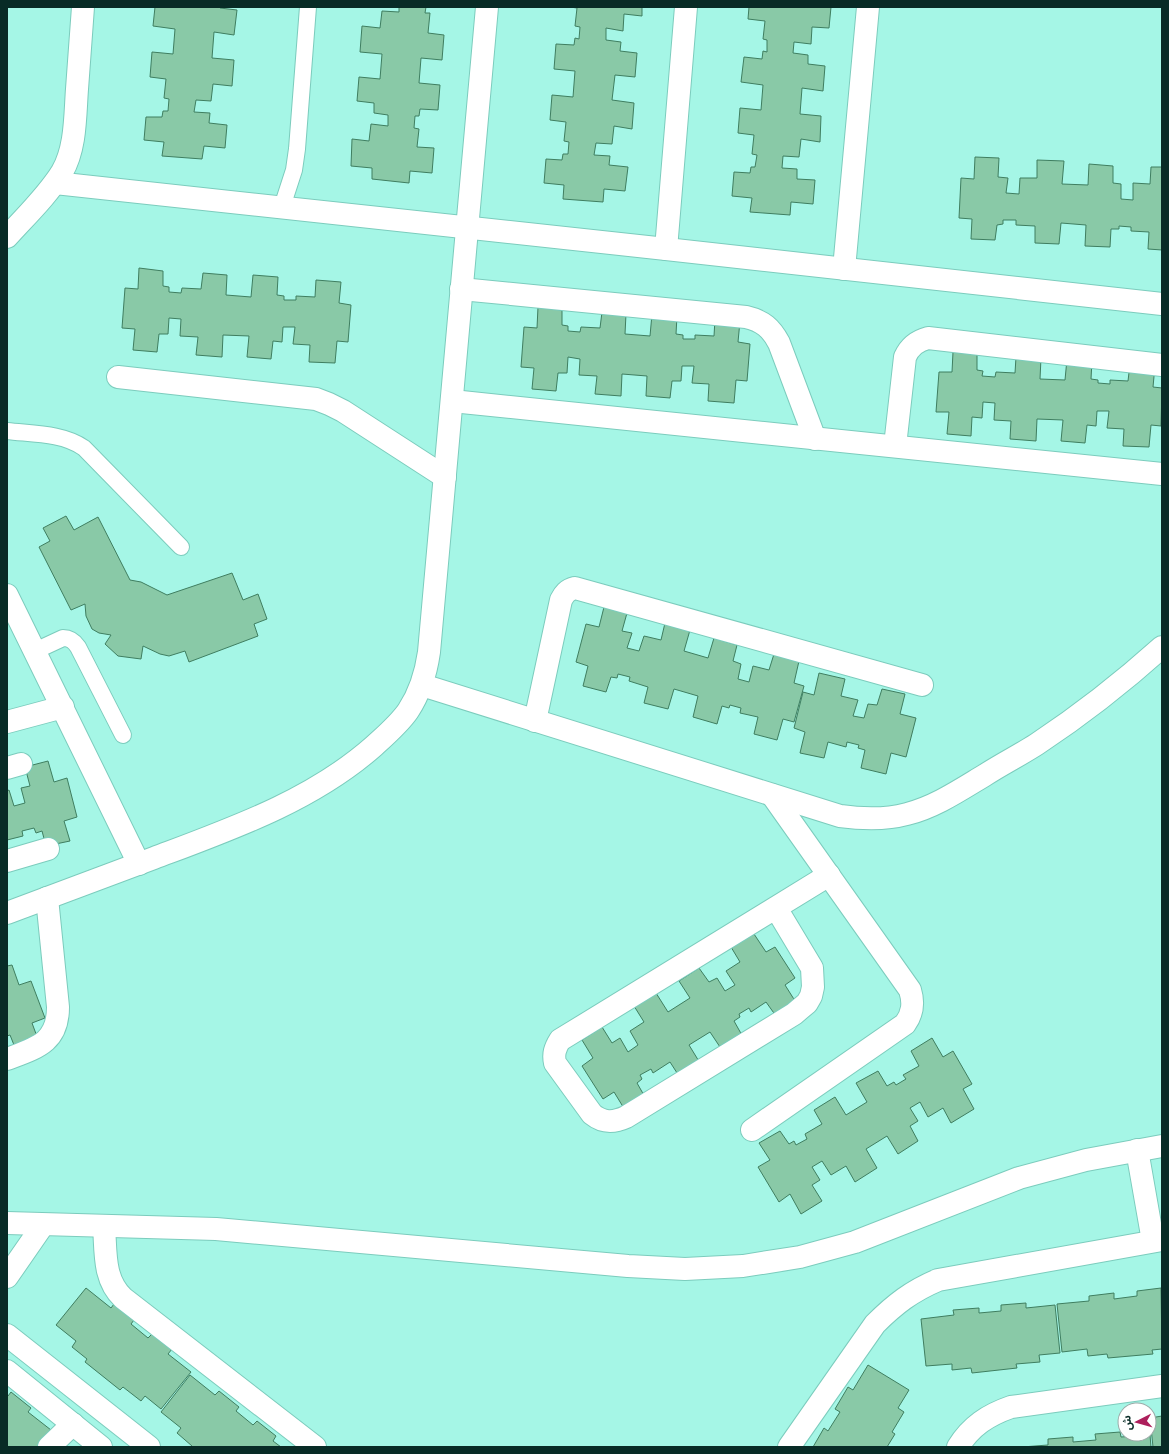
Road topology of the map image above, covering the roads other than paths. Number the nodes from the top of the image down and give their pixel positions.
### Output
1 (83, 7) edge
2 (308, 7) edge
3 (487, 7) edge
4 (686, 7) edge
5 (868, 7) edge
6 (55, 183) junction
7 (282, 207) junction
8 (467, 228) junction
9 (7, 237) edge
10 (666, 249) junction
11 (844, 269) junction
12 (461, 290) junction
13 (1162, 304) edge
14 (1162, 365) edge
15 (118, 377) dead end
16 (452, 401) junction
17 (7, 432) edge
18 (816, 439) junction
19 (895, 446) junction
20 (1162, 474) edge
21 (445, 477) junction
22 (181, 547) dead end
23 (7, 595) edge
24 (1162, 647) edge
25 (35, 651) junction
26 (422, 685) junction
27 (922, 685) dead end
28 (63, 707) junction
29 (535, 721) junction
30 (7, 722) edge
31 (123, 735) dead end
32 (772, 795) junction
33 (48, 849) dead end
34 (7, 861) edge
35 (138, 864) junction
36 (829, 876) junction
37 (47, 898) junction
38 (776, 908) junction
39 (7, 913) edge
40 (7, 1059) edge
41 (752, 1130) dead end
42 (1162, 1146) edge
43 (1137, 1150) junction
44 (7, 1223) edge
45 (43, 1224) junction
46 (104, 1226) junction
47 (1158, 1241) edge
48 (7, 1278) edge
49 (7, 1335) edge
50 (7, 1371) edge
51 (1162, 1386) edge
52 (73, 1424) junction
53 (49, 1447) edge
54 (101, 1447) edge
55 (150, 1447) edge
56 (315, 1447) edge
57 (789, 1447) edge
58 (958, 1447) edge

1 - 6 street
2 - 7 lane
3 - 8 street
4 - 10 street
5 - 11 street
6 - 7 street
6 - 9 street
7 - 8 street
8 - 10 street
8 - 12 street
10 - 11 street
11 - 13 street
12 - 16 street
12 - 18 street
14 - 19 street
15 - 21 street
16 - 18 street
16 - 21 street
17 - 22 lane
18 - 19 street
19 - 20 street
21 - 26 street
23 - 25 street
24 - 32 street
25 - 28 street
25 - 31 lane
26 - 29 street
26 - 35 street
27 - 29 street
28 - 30 street
28 - 35 street
29 - 32 street
32 - 36 street
33 - 34 street
35 - 37 street
36 - 38 street
36 - 41 street
37 - 39 street
37 - 40 street
38 - 38 street
42 - 43 street
43 - 46 street
43 - 47 street
44 - 45 street
45 - 46 street
45 - 48 street
46 - 56 street
47 - 57 street
49 - 55 street
50 - 52 street
51 - 58 street
52 - 53 street
52 - 54 street

